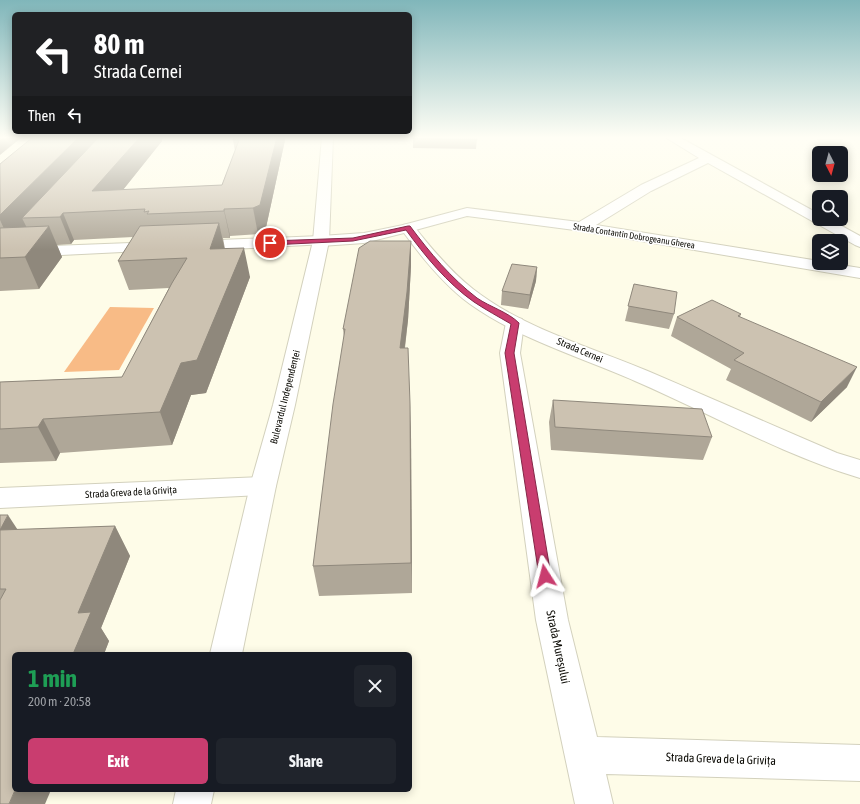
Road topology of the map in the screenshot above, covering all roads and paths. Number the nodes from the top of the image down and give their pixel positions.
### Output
1 (326, 175) edge
2 (674, 175) edge
3 (738, 175) edge
4 (582, 227) junction
5 (408, 228) junction
6 (321, 241) junction
7 (860, 242) edge
8 (0, 253) edge
9 (860, 273) edge
10 (515, 323) junction
11 (860, 469) edge
12 (263, 486) junction
13 (0, 498) edge
14 (226, 652) edge
15 (582, 755) junction
16 (860, 763) edge
17 (195, 792) edge
18 (192, 804) edge
19 (594, 804) edge

1 - 6 street, Bulevardul Independenței
2 - 4 street
3 - 7 street
4 - 5 street, Strada Contantin Dobrogeanu Gherea
4 - 9 street, Strada Contantin Dobrogeanu Gherea
5 - 6 street
5 - 10 street, Strada Cernei
6 - 8 street
6 - 12 street, Bulevardul Independenței
10 - 11 street, Strada Cernei
10 - 15 street, Strada Mureșului
12 - 13 street, Strada Greva de la Grivița
12 - 14 street, Bulevardul Independenței
15 - 16 street, Strada Greva de la Grivița
15 - 19 street, Strada Mureșului
17 - 18 street

